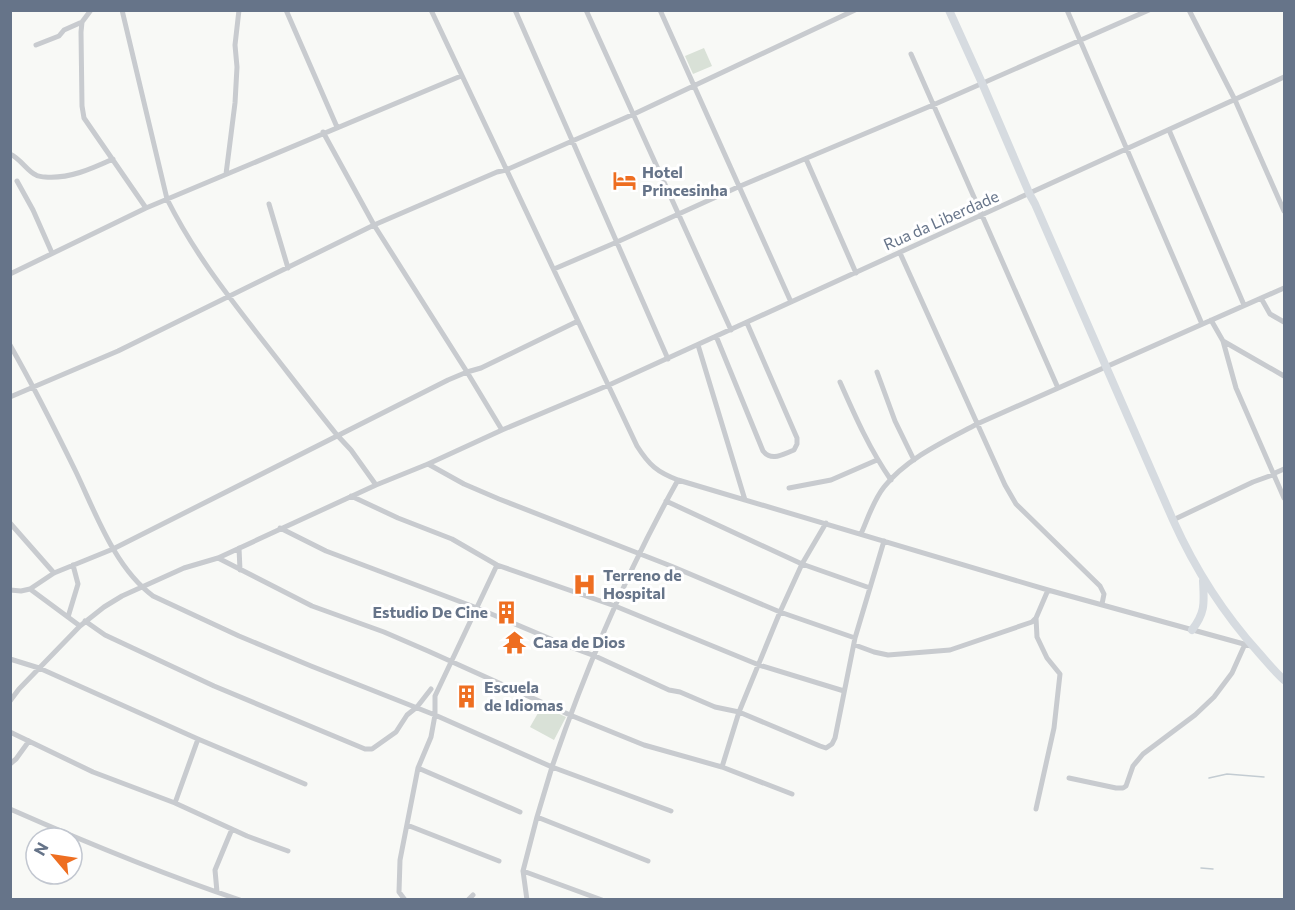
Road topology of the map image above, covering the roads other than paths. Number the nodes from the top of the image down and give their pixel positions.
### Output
1 (91, 10) edge
2 (122, 10) edge
3 (239, 10) edge
4 (286, 10) edge
5 (431, 10) edge
6 (515, 10) edge
7 (586, 10) edge
8 (660, 10) edge
9 (855, 10) edge
10 (949, 10) edge
11 (1067, 10) edge
12 (1149, 10) edge
13 (1190, 10) edge
14 (82, 22) junction
15 (1080, 40) junction
16 (36, 45) dead end
17 (911, 54) dead end
18 (461, 76) junction
19 (1284, 77) edge
20 (982, 83) junction
21 (693, 86) junction
22 (1235, 100) junction
23 (933, 105) junction
24 (634, 114) junction
25 (337, 127) junction
26 (1169, 130) junction
27 (324, 132) junction
28 (571, 141) junction
29 (1127, 149) junction
30 (10, 154) edge
31 (113, 159) junction
32 (806, 159) junction
33 (506, 170) junction
34 (226, 174) junction
35 (17, 182) dead end
36 (738, 187) junction
37 (1029, 195) junction
38 (167, 199) junction
39 (268, 204) dead end
40 (146, 208) junction
41 (1284, 210) edge
42 (679, 214) junction
43 (982, 216) junction
44 (374, 225) junction
45 (616, 242) junction
46 (52, 253) junction
47 (900, 253) junction
48 (288, 268) junction
49 (554, 269) junction
50 (856, 273) junction
51 (10, 274) edge
52 (1284, 288) edge
53 (228, 296) junction
54 (1261, 298) junction
55 (791, 302) junction
56 (1244, 305) junction
57 (1211, 320) junction
58 (578, 321) junction
59 (747, 322) junction
60 (1284, 322) edge
61 (1202, 324) junction
62 (731, 330) junction
63 (716, 336) junction
64 (1223, 341) junction
65 (10, 345) edge
66 (698, 345) junction
67 (668, 358) junction
68 (1106, 366) junction
69 (467, 372) junction
70 (877, 372) dead end
71 (1284, 376) edge
72 (840, 382) dead end
73 (609, 385) junction
74 (34, 386) junction
75 (1058, 388) junction
76 (10, 397) edge
77 (977, 424) junction
78 (502, 430) junction
79 (337, 435) junction
80 (878, 460) junction
81 (914, 460) junction
82 (428, 464) junction
83 (1284, 469) edge
84 (1275, 474) junction
85 (678, 480) junction
86 (891, 480) junction
87 (376, 485) junction
88 (789, 488) dead end
89 (351, 496) junction
90 (1284, 498) edge
91 (745, 500) junction
92 (666, 501) junction
93 (1173, 520) junction
94 (10, 523) edge
95 (825, 524) junction
96 (280, 528) junction
97 (861, 534) junction
98 (884, 541) junction
99 (239, 548) junction
100 (113, 549) junction
101 (638, 554) junction
102 (218, 558) junction
103 (802, 564) junction
104 (73, 565) junction
105 (497, 565) junction
106 (240, 570) junction
107 (54, 573) junction
108 (1203, 580) junction
109 (141, 587) junction
110 (870, 588) junction
111 (30, 589) junction
112 (10, 590) edge
113 (1048, 590) junction
114 (1102, 604) junction
115 (615, 606) junction
116 (477, 608) junction
117 (780, 612) junction
118 (68, 617) junction
119 (1036, 618) junction
120 (83, 624) junction
121 (1192, 630) junction
122 (855, 638) junction
123 (855, 645) junction
124 (1249, 645) junction
125 (595, 656) junction
126 (10, 659) edge
127 (451, 661) junction
128 (759, 665) junction
129 (39, 668) junction
130 (1284, 680) edge
131 (431, 689) dead end
132 (844, 691) junction
133 (10, 701) edge
134 (417, 707) junction
135 (739, 712) junction
136 (435, 715) junction
137 (570, 715) junction
138 (10, 732) edge
139 (198, 739) junction
140 (29, 741) junction
141 (10, 764) edge
142 (552, 767) junction
143 (722, 767) junction
144 (418, 768) junction
145 (1069, 778) dead end
146 (305, 784) dead end
147 (792, 794) dead end
148 (175, 802) junction
149 (10, 809) edge
150 (1036, 809) dead end
151 (671, 811) dead end
152 (520, 812) dead end
153 (537, 817) junction
154 (407, 825) junction
155 (232, 829) junction
156 (288, 851) dead end
157 (499, 861) dead end
158 (648, 861) dead end
159 (524, 871) junction
160 (217, 892) junction
161 (240, 900) edge
162 (405, 900) edge
163 (527, 900) edge
164 (602, 900) edge

1 - 14 street
2 - 38 street
3 - 34 street
4 - 25 street
5 - 18 street
6 - 28 street
7 - 24 street
8 - 21 street
9 - 21 street
10 - 20 main road
11 - 15 street
12 - 15 street
13 - 22 street
14 - 16 street
14 - 31 street
15 - 20 street
15 - 29 street
17 - 23 street
18 - 25 street
18 - 33 street
19 - 22 street, Rua da Liberdade
20 - 23 street
20 - 37 main road
21 - 24 street
21 - 36 street
22 - 26 street, Rua da Liberdade
22 - 41 street
23 - 32 street
23 - 43 street
24 - 28 street
24 - 42 street
25 - 27 street
26 - 29 street, Rua da Liberdade
26 - 56 street
27 - 34 street
27 - 44 street
28 - 33 street
28 - 45 street
29 - 37 street, Rua da Liberdade
29 - 61 street
30 - 31 street
31 - 40 street
32 - 36 street
32 - 50 street
33 - 44 street
33 - 49 street
34 - 38 street
35 - 46 street
36 - 42 street
36 - 55 street
37 - 43 street, Rua da Liberdade
37 - 68 main road
38 - 40 street
38 - 53 street
39 - 48 street
40 - 46 street
42 - 45 street
42 - 62 street
43 - 47 street, Rua da Liberdade
43 - 75 street
44 - 48 street
44 - 69 street
45 - 49 street
45 - 67 street
46 - 51 street
47 - 50 street, Rua da Liberdade
47 - 77 street
48 - 53 street
49 - 58 street
50 - 55 street, Rua da Liberdade
52 - 54 street
53 - 74 street
53 - 79 street
54 - 56 street
54 - 60 street
55 - 59 street, Rua da Liberdade
56 - 57 street
57 - 61 street
57 - 64 street
58 - 69 street
58 - 73 street
59 - 62 street, Rua da Liberdade
59 - 63 street
61 - 68 street
62 - 63 street, Rua da Liberdade
63 - 66 street, Rua da Liberdade
64 - 71 street
64 - 84 street
65 - 74 street
66 - 67 street, Rua da Liberdade
66 - 91 street
67 - 73 street, Rua da Liberdade
68 - 75 street
68 - 93 main road
69 - 78 street
69 - 79 street
70 - 81 street
72 - 80 street
73 - 78 street, Rua da Liberdade
73 - 85 street
74 - 76 street
74 - 100 street
75 - 77 street
77 - 81 street
77 - 114 street
78 - 82 street, Rua da Liberdade
79 - 87 street
79 - 100 street
80 - 86 street
80 - 88 street
81 - 86 street
82 - 87 street, Rua da Liberdade
82 - 101 street
83 - 84 street
84 - 90 street
84 - 93 street
85 - 91 street
85 - 92 street
86 - 97 street
87 - 89 street, Rua da Liberdade
89 - 96 street, Rua da Liberdade
89 - 105 street
91 - 95 street
92 - 101 street
92 - 103 street
93 - 108 main road
94 - 107 street
95 - 97 street
95 - 103 street
96 - 99 street, Rua da Liberdade
96 - 116 street
97 - 98 street
98 - 110 street
98 - 113 street
99 - 102 street, Rua da Liberdade
99 - 106 street
100 - 104 street
100 - 109 street
101 - 115 street
101 - 117 street
102 - 106 street
102 - 109 street, Rua da Liberdade
103 - 110 street
103 - 117 street
104 - 107 street
104 - 118 street
105 - 115 street
105 - 116 street
106 - 127 street
107 - 111 street
108 - 121 main road
108 - 124 main road
109 - 120 street, Rua da Liberdade
109 - 134 street
110 - 122 street
111 - 112 street
111 - 118 street
113 - 114 street
113 - 119 street
114 - 121 street
115 - 125 street
115 - 128 street
116 - 125 street
116 - 127 street
117 - 122 street
117 - 128 street
118 - 120 street
119 - 123 street
119 - 150 street
120 - 129 street, Rua da Liberdade
120 - 134 street
121 - 124 street
122 - 123 street
123 - 132 street
124 - 130 main road
124 - 145 street
125 - 135 street
125 - 137 street
126 - 129 street
127 - 136 street
127 - 137 street
128 - 132 street
128 - 135 street
129 - 133 street, Rua da Liberdade
129 - 139 street
131 - 134 street
132 - 135 street
134 - 136 street
135 - 143 street
136 - 142 street
136 - 144 street
137 - 142 street
137 - 143 street
138 - 140 street
139 - 146 street
139 - 148 street
140 - 141 street
140 - 148 street
142 - 151 street
142 - 153 street
143 - 147 street
144 - 152 street
144 - 154 street
148 - 155 street
149 - 160 street
153 - 158 street
153 - 159 street
154 - 157 street
154 - 162 street
155 - 156 street
155 - 160 street
159 - 163 street
159 - 164 street
160 - 161 street

